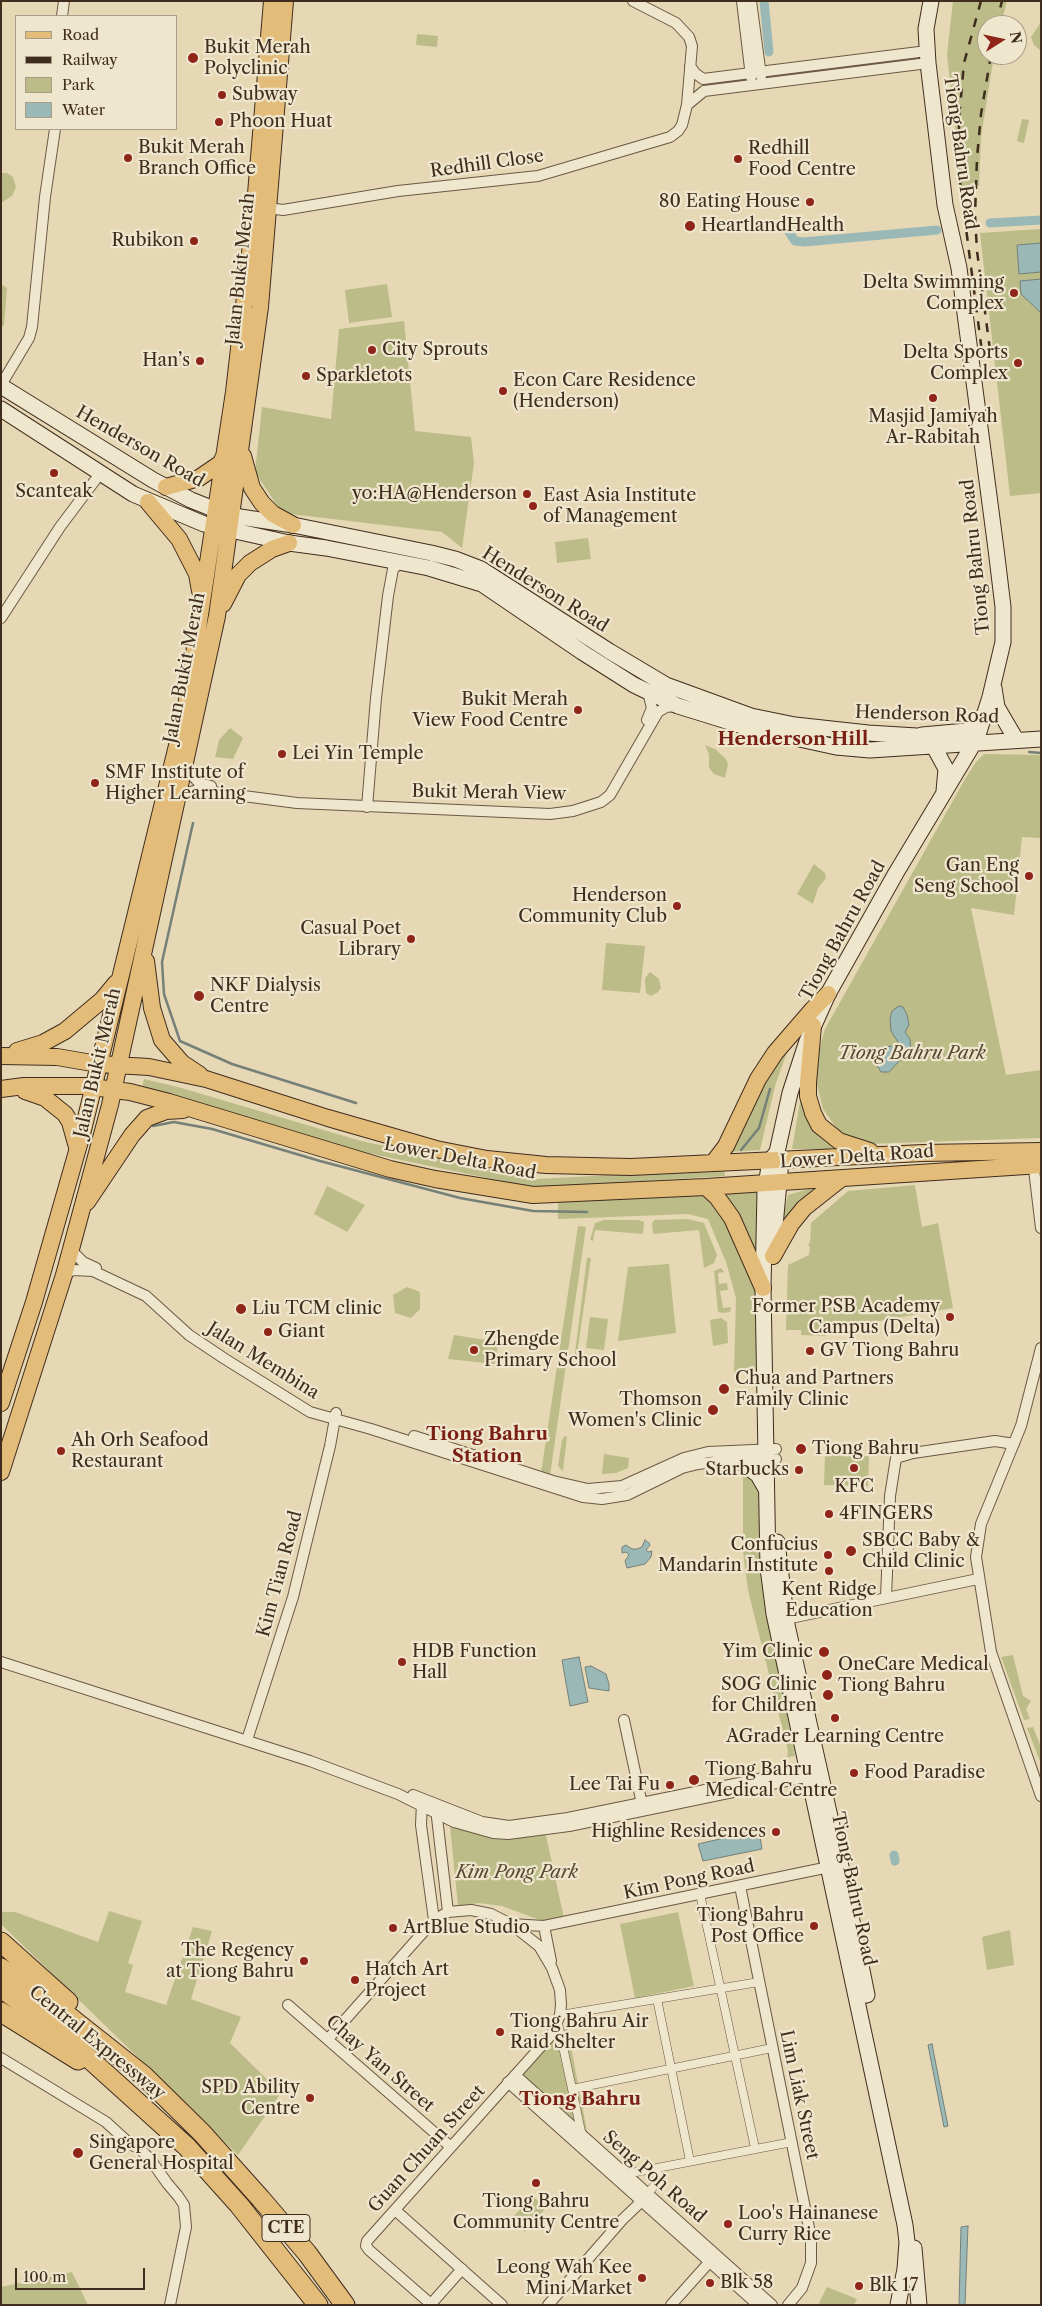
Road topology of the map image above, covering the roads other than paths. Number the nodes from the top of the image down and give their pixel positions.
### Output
1 (64, 1) edge
2 (69, 1) edge
3 (272, 1) edge
4 (285, 1) edge
5 (633, 1) edge
6 (742, 1) edge
7 (751, 1) edge
8 (931, 1) edge
9 (62, 15) edge
10 (68, 15) edge
11 (928, 57) junction
12 (690, 66) junction
13 (755, 72) junction
14 (757, 84) junction
15 (687, 105) junction
16 (55, 130) edge
17 (268, 208) junction
18 (1, 386) edge
19 (1, 409) edge
20 (241, 447) junction
21 (224, 456) junction
22 (99, 474) junction
23 (166, 487) junction
24 (148, 502) junction
25 (223, 521) junction
26 (294, 525) junction
27 (289, 543) junction
28 (384, 559) junction
29 (401, 562) junction
30 (202, 600) junction
31 (217, 616) junction
32 (1, 618) edge
33 (993, 684) junction
34 (646, 690) junction
35 (678, 706) junction
36 (984, 715) junction
37 (903, 736) junction
38 (1014, 736) junction
39 (1036, 739) edge
40 (975, 741) junction
41 (933, 746) junction
42 (185, 767) junction
43 (178, 795) junction
44 (944, 795) junction
45 (365, 803) junction
46 (145, 952) junction
47 (119, 980) junction
48 (828, 994) junction
49 (813, 1026) junction
50 (2, 1056) edge
51 (98, 1064) junction
52 (118, 1065) junction
53 (206, 1079) junction
54 (94, 1086) junction
55 (5, 1089) edge
56 (114, 1089) junction
57 (195, 1111) junction
58 (77, 1149) junction
59 (884, 1155) junction
60 (776, 1158) junction
61 (1037, 1158) edge
62 (713, 1163) junction
63 (842, 1178) junction
64 (772, 1183) junction
65 (706, 1187) junction
66 (82, 1209) junction
67 (1041, 1228) edge
68 (71, 1250) junction
69 (773, 1256) junction
70 (64, 1275) junction
71 (763, 1288) junction
72 (1041, 1348) edge
73 (1, 1403) edge
74 (336, 1416) junction
75 (1014, 1444) junction
76 (771, 1454) junction
77 (737, 1459) junction
78 (1, 1472) edge
79 (561, 1487) junction
80 (768, 1492) junction
81 (978, 1579) junction
82 (886, 1598) junction
83 (780, 1620) junction
84 (1, 1662) edge
85 (624, 1720) dead end
86 (247, 1740) junction
87 (814, 1771) junction
88 (1041, 1796) edge
89 (422, 1804) junction
90 (642, 1807) junction
91 (436, 1810) junction
92 (454, 1822) junction
93 (568, 1822) junction
94 (438, 1834) junction
95 (835, 1866) junction
96 (740, 1886) junction
97 (700, 1894) junction
98 (448, 1912) junction
99 (434, 1920) junction
100 (511, 1924) junction
101 (544, 1926) junction
102 (1, 1942) edge
103 (1, 1968) edge
104 (552, 1968) junction
105 (759, 1982) junction
106 (1, 1988) edge
107 (721, 1988) junction
108 (657, 1999) junction
109 (288, 2005) dead end
110 (1, 2012) edge
111 (559, 2019) junction
112 (328, 2039) junction
113 (772, 2048) junction
114 (735, 2055) junction
115 (1, 2058) edge
116 (100, 2067) junction
117 (671, 2068) junction
118 (144, 2076) junction
119 (512, 2079) junction
120 (572, 2089) junction
121 (582, 2136) junction
122 (792, 2142) junction
123 (451, 2147) junction
124 (754, 2148) junction
125 (690, 2161) junction
126 (658, 2168) junction
127 (626, 2174) junction
128 (632, 2194) junction
129 (644, 2198) junction
130 (396, 2210) junction
131 (622, 2220) junction
132 (714, 2258) junction
133 (462, 2269) junction
134 (431, 2304) edge
135 (170, 2305) edge
136 (318, 2305) edge
137 (345, 2305) edge
138 (502, 2305) edge
139 (548, 2305) edge
140 (671, 2305) edge
141 (758, 2305) edge
142 (772, 2305) edge
143 (788, 2305) edge
144 (898, 2305) edge
145 (919, 2305) edge

1 - 9 street
2 - 10 street
3 - 21 main road, Jalan Bukit Merah
4 - 17 main road, Jalan Bukit Merah
5 - 12 street, Redhill Close
6 - 13 street
7 - 13 street
8 - 11 main road, Tiong Bahru Road
11 - 13 street
11 - 14 street
11 - 33 main road, Tiong Bahru Road
12 - 13 street
12 - 15 street, Redhill Close
13 - 14 street
14 - 15 street
15 - 17 street, Redhill Close
16 - 18 street
17 - 20 main road, Jalan Bukit Merah
18 - 23 main road, Henderson Road
19 - 22 main road, Henderson Road
20 - 25 main road, Jalan Bukit Merah
20 - 26 main road
21 - 23 main road
21 - 25 main road, Jalan Bukit Merah
22 - 24 main road, Henderson Road
22 - 32 street
23 - 25 main road, Henderson Road
24 - 25 main road, Henderson Road
24 - 30 main road
25 - 26 main road, Henderson Road
25 - 27 main road, Henderson Road
25 - 30 main road, Jalan Bukit Merah
25 - 31 main road, Jalan Bukit Merah
26 - 37 main road, Henderson Road
27 - 28 main road, Henderson Road
27 - 31 main road
28 - 29 main road, Henderson Road
28 - 45 street
29 - 34 main road, Henderson Road
29 - 45 street
30 - 47 main road, Jalan Bukit Merah
31 - 42 main road, Jalan Bukit Merah
33 - 36 main road, Tiong Bahru Road
33 - 38 main road
34 - 35 main road, Henderson Road
34 - 45 street, Bukit Merah View
35 - 41 main road, Henderson Road
35 - 45 street, Bukit Merah View
36 - 37 main road
36 - 40 main road, Tiong Bahru Road
37 - 40 main road, Henderson Road
38 - 39 main road, Henderson Road
38 - 40 main road, Henderson Road
39 - 40 main road, Henderson Road
40 - 41 main road, Henderson Road
40 - 44 main road, Tiong Bahru Road
41 - 44 main road
42 - 43 main road, Jalan Bukit Merah
42 - 45 street, Bukit Merah View
43 - 45 street, Bukit Merah View
43 - 46 main road, Jalan Bukit Merah
44 - 48 main road, Tiong Bahru Road
46 - 52 main road, Jalan Bukit Merah
46 - 53 main road
47 - 50 main road
47 - 51 main road, Jalan Bukit Merah
48 - 49 main road, Tiong Bahru Road
48 - 62 main road
49 - 59 main road
49 - 60 main road, Tiong Bahru Road
50 - 51 main road, Lower Delta Road
51 - 52 main road, Lower Delta Road
51 - 54 main road, Jalan Bukit Merah
52 - 53 main road, Lower Delta Road
52 - 56 main road, Jalan Bukit Merah
53 - 62 main road, Lower Delta Road
54 - 55 main road, Lower Delta Road
54 - 56 main road, Lower Delta Road
54 - 58 main road, Jalan Bukit Merah
55 - 58 main road
56 - 57 main road, Lower Delta Road
56 - 66 main road, Jalan Bukit Merah
57 - 65 main road, Lower Delta Road
57 - 66 main road
58 - 73 main road, Jalan Bukit Merah
59 - 60 main road, Lower Delta Road
59 - 61 main road, Lower Delta Road
60 - 62 main road, Lower Delta Road
60 - 64 main road, Tiong Bahru Road
61 - 63 main road, Lower Delta Road
61 - 67 street
63 - 64 main road, Lower Delta Road
63 - 69 main road
64 - 65 main road, Lower Delta Road
64 - 69 main road, Tiong Bahru Road
64 - 71 main road, Tiong Bahru Road
65 - 71 main road
66 - 68 main road, Jalan Bukit Merah
68 - 70 main road, Jalan Bukit Merah
68 - 74 street, Jalan Membina
69 - 76 main road, Tiong Bahru Road
70 - 74 street, Jalan Membina
70 - 78 main road, Jalan Bukit Merah
71 - 76 main road, Tiong Bahru Road
72 - 75 street
74 - 79 street, Jalan Membina
74 - 86 street, Kim Tian Road
75 - 81 street
75 - 82 street
76 - 77 street, Jalan Membina
76 - 79 street, Jalan Membina
76 - 80 main road, Tiong Bahru Road
76 - 83 main road, Tiong Bahru Road
77 - 79 street, Jalan Membina
77 - 80 main road
80 - 83 main road, Tiong Bahru Road
81 - 82 street
81 - 88 street
82 - 83 street
83 - 87 main road, Tiong Bahru Road
84 - 86 street
85 - 90 street
86 - 89 street
87 - 90 street
87 - 95 main road, Tiong Bahru Road
89 - 91 street
89 - 99 street
90 - 93 street
91 - 92 street
91 - 93 street
91 - 94 street
92 - 93 street
92 - 94 street
94 - 98 street
95 - 96 street, Kim Pong Road
95 - 144 main road, Tiong Bahru Road
95 - 145 main road, Tiong Bahru Road
96 - 97 street, Kim Pong Road
96 - 105 street, Lim Liak Street
97 - 101 street, Kim Pong Road
97 - 107 street
98 - 99 street
98 - 100 street
99 - 112 street
100 - 101 street, Kim Pong Road
100 - 104 street
101 - 104 street
102 - 118 highway
103 - 118 highway, Central Expressway / CTE
104 - 111 street
105 - 107 street
105 - 113 street, Lim Liak Street
106 - 116 highway, Central Expressway / CTE
107 - 108 street
107 - 114 street
108 - 111 street
108 - 117 street
109 - 112 street, Chay Yan Street
110 - 116 highway
111 - 119 street, Guan Chuan Street
111 - 120 street
112 - 123 street, Chay Yan Street
113 - 114 street
113 - 122 street, Lim Liak Street
114 - 117 street
114 - 124 street
115 - 135 street
116 - 136 highway, Central Expressway / CTE
117 - 120 street
117 - 125 street
118 - 137 highway, Central Expressway / CTE
119 - 121 street, Seng Poh Road
119 - 123 street, Guan Chuan Street
119 - 128 street, Seng Poh Road
120 - 121 street
121 - 127 street, Seng Poh Road
122 - 124 street
122 - 143 street, Lim Liak Street
123 - 130 street, Guan Chuan Street
124 - 125 street
125 - 126 street
126 - 127 street
126 - 129 street
127 - 129 street, Seng Poh Road
128 - 129 street, Seng Poh Road
128 - 131 street
129 - 131 street
129 - 132 street, Seng Poh Road
130 - 133 street
130 - 134 street, Guan Chuan Street
131 - 139 street
132 - 140 street
132 - 141 street, Seng Poh Road
132 - 142 street, Seng Poh Road
133 - 134 street
133 - 138 street

